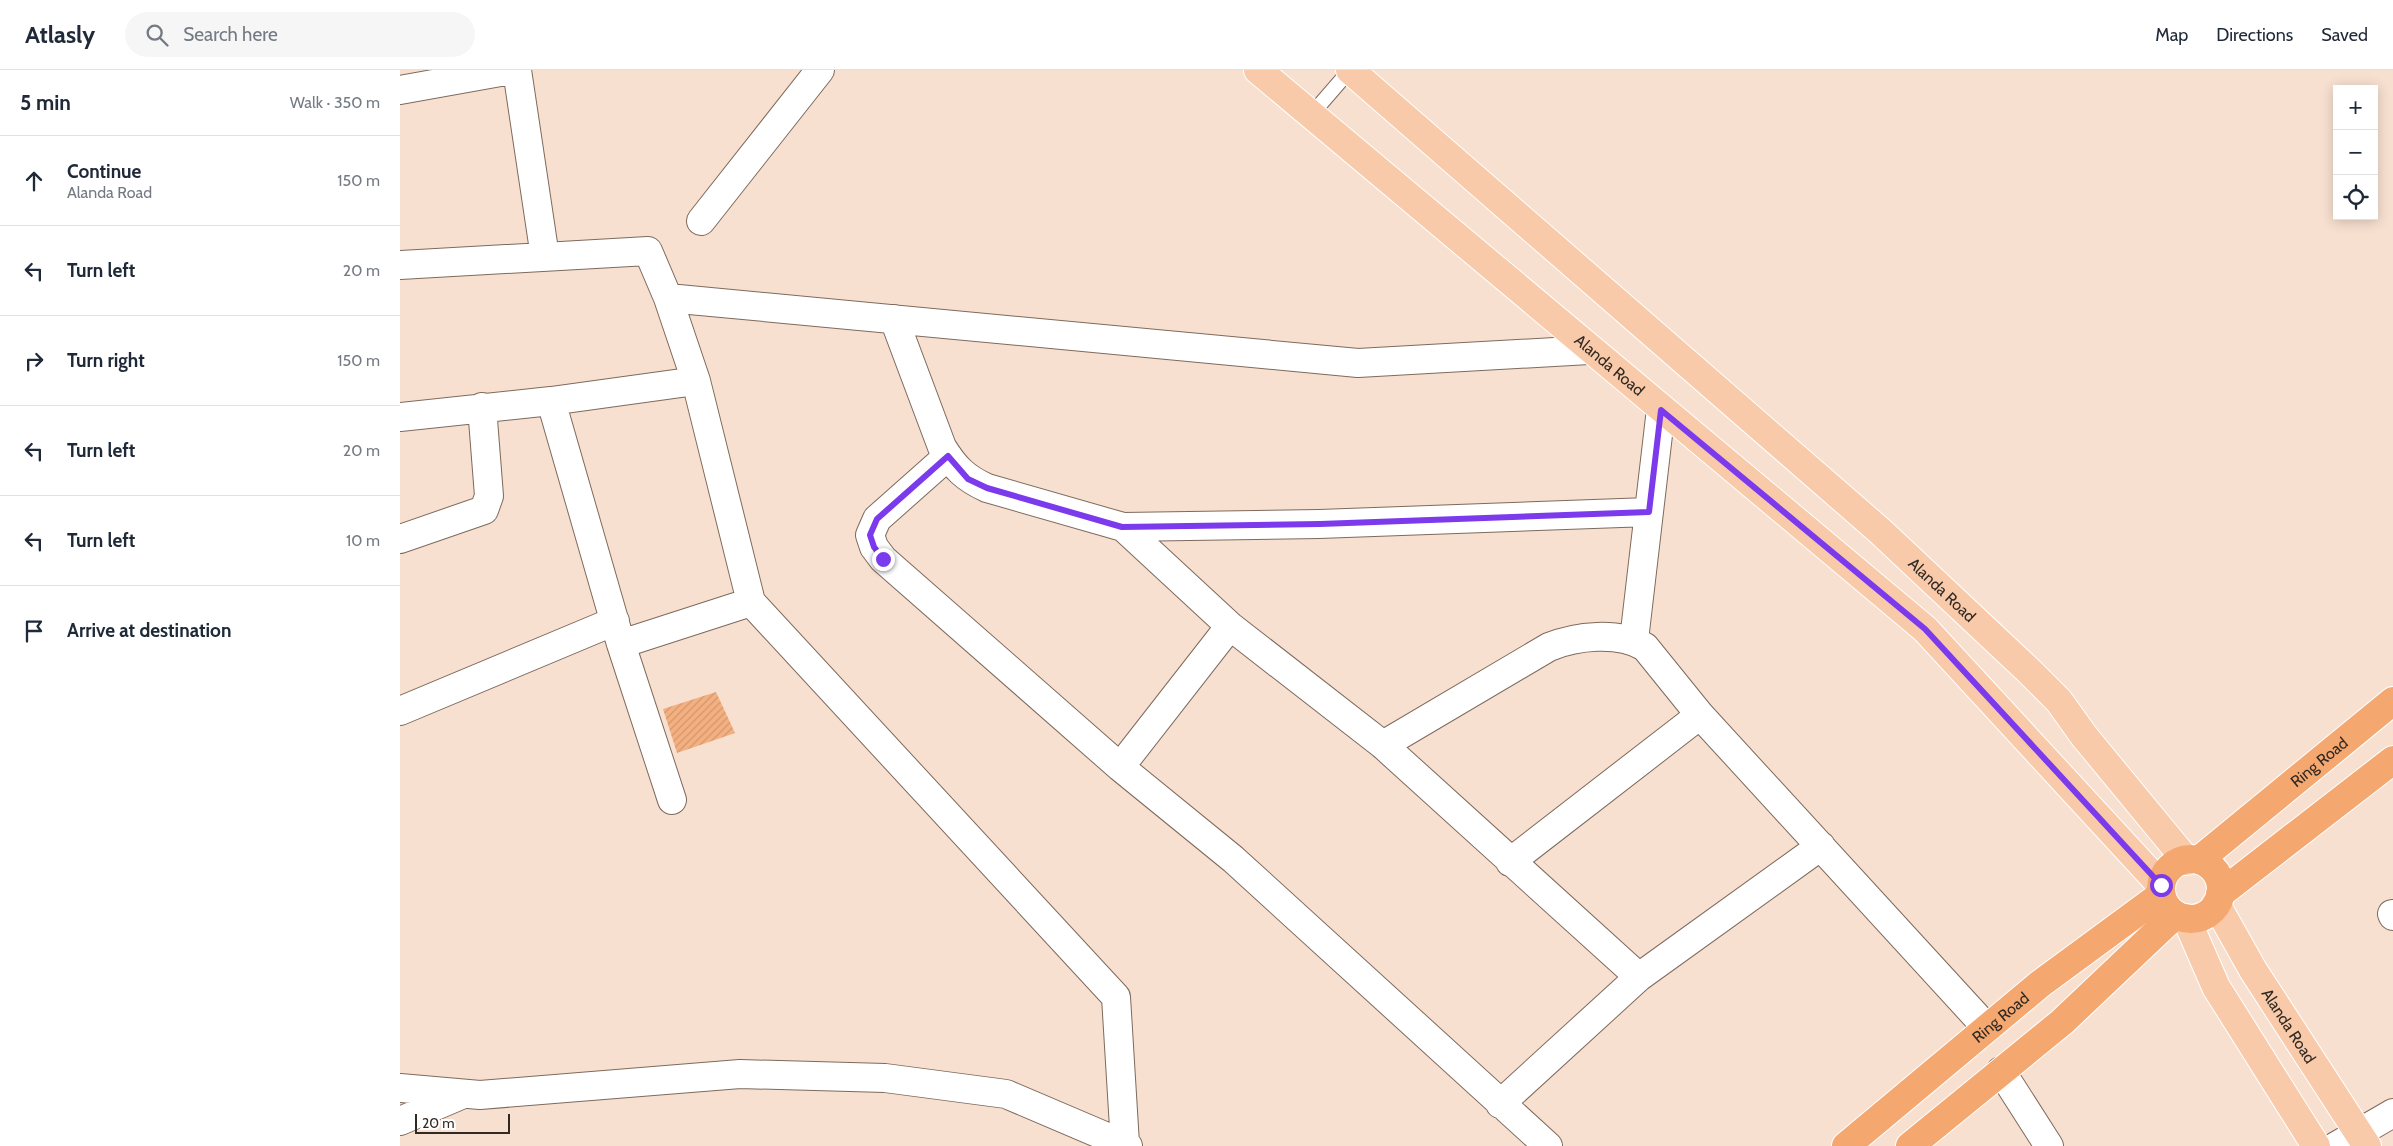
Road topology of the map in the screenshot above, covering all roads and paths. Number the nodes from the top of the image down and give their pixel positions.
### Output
1 (511, 70) edge
2 (517, 70) edge
3 (820, 70) edge
4 (1258, 70) edge
5 (1350, 70) edge
6 (400, 90) edge
7 (1311, 115) junction
8 (701, 221) dead end
9 (545, 257) junction
10 (400, 265) edge
11 (668, 298) junction
12 (894, 320) junction
13 (1589, 350) junction
14 (696, 381) junction
15 (551, 401) junction
16 (482, 407) junction
17 (1661, 410) junction
18 (400, 418) edge
19 (948, 456) junction
20 (1649, 512) junction
21 (1122, 527) junction
22 (400, 539) edge
23 (751, 602) junction
24 (1230, 626) junction
25 (618, 633) junction
26 (1634, 640) junction
27 (2393, 702) edge
28 (400, 711) edge
29 (1700, 714) junction
30 (1383, 745) junction
31 (2393, 760) edge
32 (1120, 767) junction
33 (672, 800) dead end
34 (1821, 846) junction
35 (2193, 860) junction
36 (1510, 862) junction
37 (2218, 899) junction
38 (2171, 903) junction
39 (1639, 977) junction
40 (1987, 1028) junction
41 (2001, 1071) junction
42 (400, 1088) edge
43 (464, 1094) junction
44 (1500, 1104) junction
45 (2393, 1113) edge
46 (400, 1120) edge
47 (2354, 1142) edge
48 (1126, 1145) edge
49 (1548, 1146) edge
50 (1846, 1146) edge
51 (1910, 1146) edge
52 (2049, 1146) edge
53 (2316, 1146) edge

1 - 6 street
2 - 9 street
3 - 8 street
4 - 7 main road, Alanda Road
5 - 7 lane
5 - 35 main road, Alanda Road
7 - 13 main road, Alanda Road
9 - 10 street
9 - 11 street
11 - 12 street
11 - 14 street
12 - 13 street
12 - 19 street
13 - 17 main road, Alanda Road
14 - 15 street
14 - 23 street
15 - 16 street
15 - 25 street
16 - 18 street
16 - 22 street
17 - 20 street
17 - 38 main road, Alanda Road
19 - 21 street
19 - 32 street
20 - 21 street
20 - 26 street
21 - 24 street
23 - 25 street
23 - 48 street
24 - 30 street
24 - 32 street
25 - 28 street
25 - 33 street
26 - 29 street
26 - 30 street
27 - 35 highway, Ring Road
29 - 34 street
29 - 36 street
30 - 36 street
31 - 37 highway, Ring Road
32 - 44 street
34 - 39 street
34 - 40 street
35 - 37 highway
35 - 38 highway, Ring Road
36 - 39 street
37 - 38 highway, Ring Road
37 - 47 main road, Alanda Road
38 - 40 highway, Ring Road
38 - 41 highway, Ring Road
38 - 53 main road, Alanda Road
39 - 44 street
40 - 50 highway, Ring Road
41 - 51 highway, Ring Road
41 - 52 street
42 - 43 street
43 - 46 street
43 - 48 street
44 - 49 street
45 - 47 street

